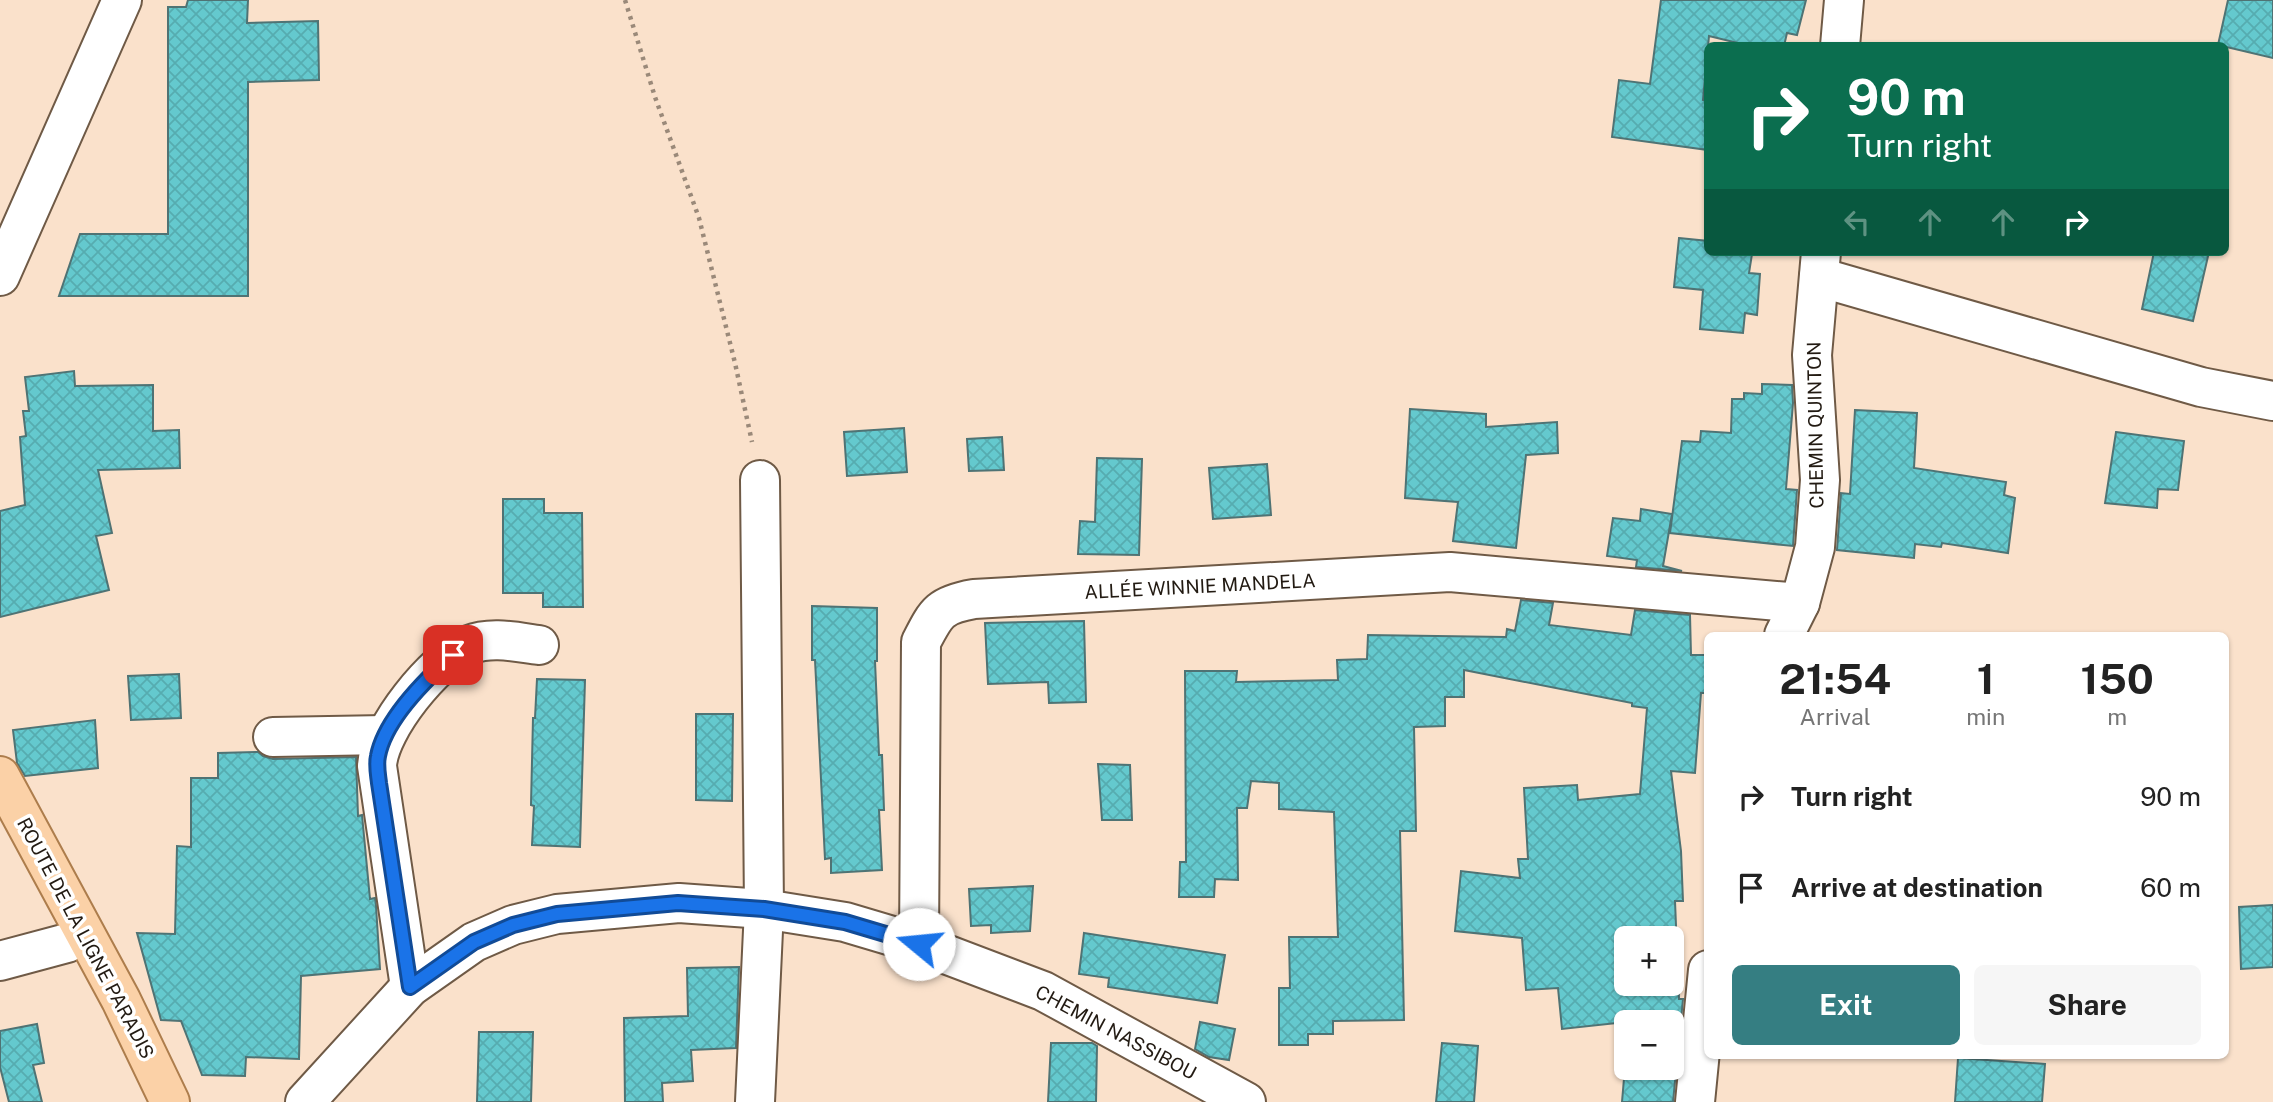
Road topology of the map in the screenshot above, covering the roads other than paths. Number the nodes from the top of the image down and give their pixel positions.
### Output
1 (122, 0) edge
2 (1844, 0) edge
3 (1840, 42) edge
4 (1820, 265) edge
5 (0, 276) edge
6 (2273, 401) edge
7 (760, 480) road end
8 (1792, 619) edge
9 (539, 645) dead end
10 (386, 735) junction
11 (273, 737) dead end
12 (0, 776) edge
13 (764, 909) junction
14 (84, 934) junction
15 (919, 944) junction
16 (0, 961) edge
17 (410, 987) junction
18 (1704, 1011) edge
19 (170, 1102) edge
20 (305, 1102) edge
21 (755, 1102) edge
22 (1246, 1102) edge
23 (1695, 1102) edge

1 - 5 street
2 - 3 street
4 - 6 street
4 - 8 street, CHEMIN QUINTON
7 - 13 street
8 - 15 street, ALLÉE WINNIE MANDELA
9 - 10 street
10 - 11 street
10 - 17 street
12 - 14 main road, ROUTE DE LA LIGNE PARADIS
13 - 15 street, CHEMIN NASSIBOU
13 - 17 street, CHEMIN NASSIBOU
13 - 21 street
14 - 16 street
14 - 19 main road, ROUTE DE LA LIGNE PARADIS
15 - 22 street, CHEMIN NASSIBOU
17 - 20 street, CHEMIN NASSIBOU
18 - 23 street

